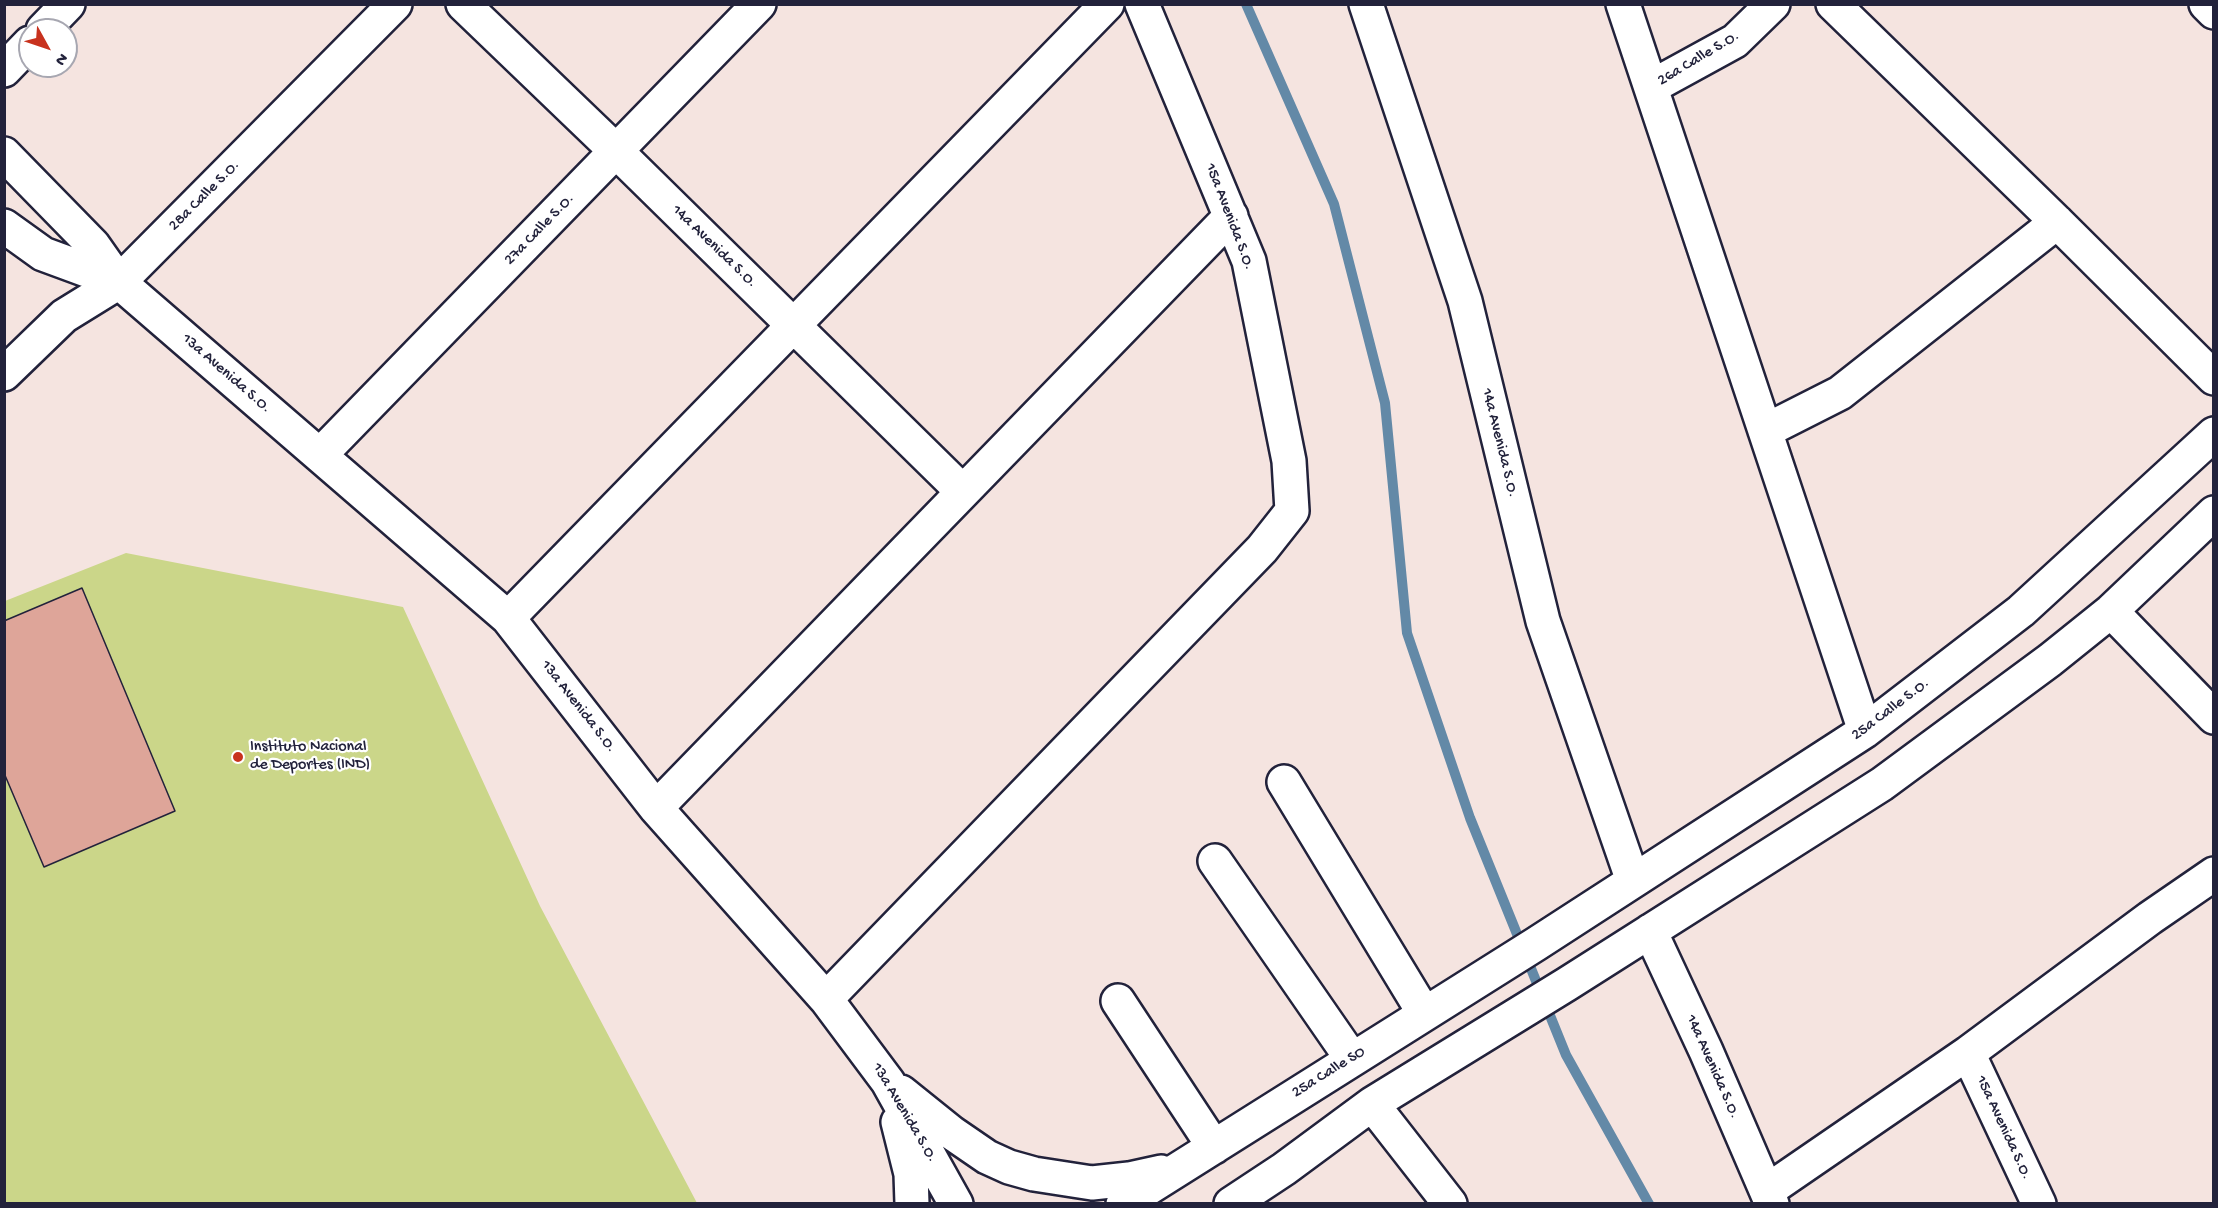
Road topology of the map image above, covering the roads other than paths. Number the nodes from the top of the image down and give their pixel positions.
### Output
1 (68, 4) edge
2 (395, 4) edge
3 (463, 4) edge
4 (759, 4) edge
5 (1107, 4) edge
6 (1142, 4) edge
7 (1366, 4) edge
8 (1623, 4) edge
9 (1773, 4) edge
10 (1833, 4) edge
11 (2206, 4) edge
12 (2214, 12) edge
13 (55, 18) edge
14 (18, 55) edge
15 (4, 69) edge
16 (1651, 87) junction
17 (616, 151) junction
18 (4, 154) edge
19 (1231, 216) junction
20 (2057, 222) junction
21 (4, 226) edge
22 (119, 282) junction
23 (794, 325) junction
24 (4, 374) edge
25 (2214, 378) edge
26 (1765, 431) junction
27 (2214, 434) edge
28 (320, 455) junction
29 (962, 491) junction
30 (2214, 513) edge
31 (2111, 611) junction
32 (508, 618) junction
33 (2214, 717) edge
34 (1865, 730) junction
35 (1284, 782) dead end
36 (656, 808) junction
37 (1215, 861) dead end
38 (2214, 874) edge
39 (1633, 881) junction
40 (1650, 931) junction
41 (1536, 944) joint
42 (826, 999) junction
43 (1118, 1001) dead end
44 (1424, 1013) junction
45 (1968, 1053) junction
46 (1352, 1059) junction
47 (888, 1082) junction
48 (1372, 1104) junction
49 (1214, 1147) junction
50 (1178, 1169) junction
51 (1770, 1197) edge
52 (912, 1203) edge
53 (956, 1203) edge
54 (1123, 1203) edge
55 (1231, 1203) edge
56 (1450, 1203) edge
57 (2039, 1203) edge

1 - 13 street
2 - 22 street, 28a Calle S.O.
3 - 17 street, 14a Avenida S.O.
4 - 17 street, 27a Calle S.O.
5 - 23 street
6 - 19 street, 15a Avenida S.O.
7 - 39 street, 14a Avenida S.O.
8 - 16 street
9 - 16 street, 26a Calle S.O.
10 - 20 street
11 - 12 street
14 - 15 street
16 - 26 street
17 - 23 street, 14a Avenida S.O.
17 - 28 street, 27a Calle S.O.
18 - 22 street, 13a Avenida S.O.
19 - 29 street
19 - 42 street, 15a Avenida S.O.
20 - 25 street
20 - 26 street
21 - 22 street, 13a Avenida S.O.
22 - 24 street, 28a Calle S.O.
22 - 28 street, 13a Avenida S.O.
23 - 29 street, 14a Avenida S.O.
23 - 32 street
26 - 34 street
27 - 34 street, 25a Calle S.O.
28 - 32 street, 13a Avenida S.O.
29 - 36 street
30 - 31 street
31 - 33 street
31 - 40 street
32 - 36 street, 13a Avenida S.O.
34 - 39 street, 25a Calle S.O.
35 - 44 street
36 - 42 street, 13a Avenida S.O.
37 - 46 street
38 - 45 street
39 - 41 street, 25a Calle S.O.
40 - 48 street
40 - 51 street, 14a Avenida S.O.
41 - 44 street, 25a Calle SO
42 - 47 street, 13a Avenida S.O.
43 - 49 street
44 - 46 street, 25a Calle SO
45 - 51 street
45 - 57 street, 15a Avenida S.O.
46 - 49 street, 25a Calle SO
47 - 50 street
47 - 52 street
47 - 53 street, 13a Avenida S.O.
48 - 55 street
48 - 56 street
49 - 50 street, 25a Calle SO
50 - 54 street, 25a Calle SO

